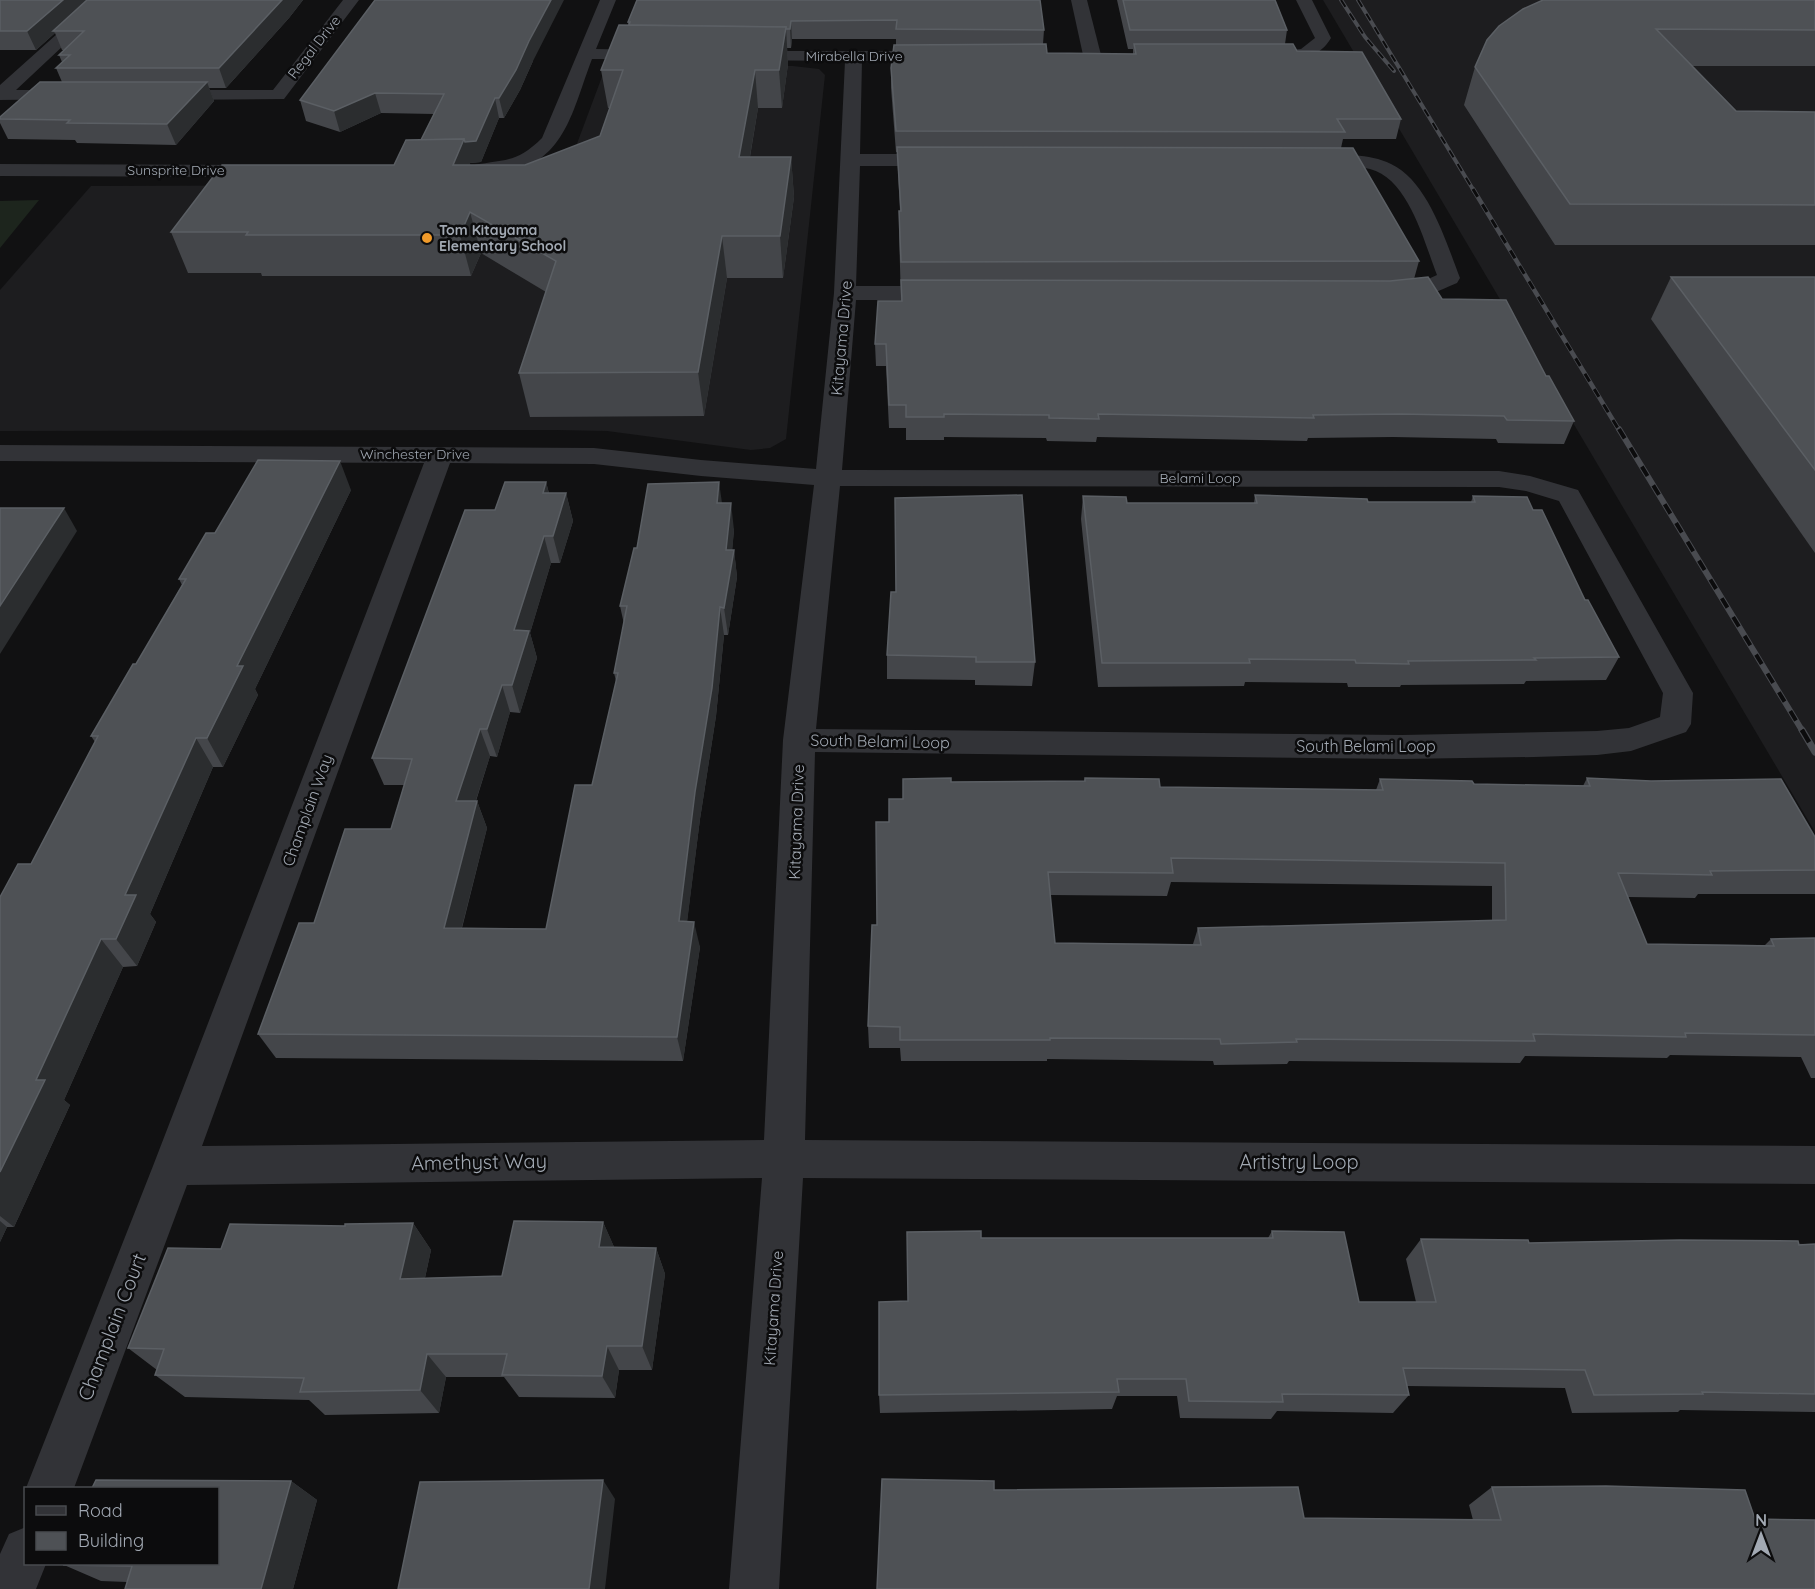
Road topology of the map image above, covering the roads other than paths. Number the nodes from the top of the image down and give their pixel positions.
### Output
1 (104, 0) edge
2 (351, 0) edge
3 (608, 0) edge
4 (1079, 0) edge
5 (1304, 0) edge
6 (587, 54) junction
7 (668, 55) edge
8 (1092, 55) edge
9 (727, 56) edge
10 (949, 56) edge
11 (1255, 56) edge
12 (854, 57) junction
13 (0, 95) edge
14 (93, 95) edge
15 (150, 95) edge
16 (1298, 159) edge
17 (850, 160) junction
18 (956, 160) edge
19 (0, 170) edge
20 (286, 171) edge
21 (451, 172) edge
22 (845, 293) junction
23 (965, 293) edge
24 (1372, 294) edge
25 (0, 453) edge
26 (440, 454) junction
27 (828, 478) junction
28 (1569, 496) joint
29 (799, 740) junction
30 (784, 1159) junction
31 (1815, 1165) edge
32 (174, 1166) junction
33 (50, 1487) edge
34 (24, 1556) edge
35 (11, 1589) edge
36 (754, 1589) edge

1 - 13 street
2 - 15 street, Regal Drive
3 - 6 street
4 - 8 street
5 - 11 street
6 - 7 street
6 - 21 street
9 - 12 street, Mirabella Drive
10 - 12 street, Mirabella Drive
12 - 17 street, Kitayama Drive
13 - 14 street
16 - 24 street
17 - 18 street
17 - 22 street, Kitayama Drive
19 - 20 street, Sunsprite Drive
22 - 23 street
22 - 27 street, Kitayama Drive
25 - 26 street, Winchester Drive
26 - 27 street, Winchester Drive
26 - 32 street, Champlain Way
27 - 28 street, Belami Loop
27 - 29 street, Kitayama Drive
28 - 29 street, South Belami Loop
29 - 30 street, Kitayama Drive
30 - 31 street, Artistry Loop
30 - 32 street, Amethyst Way
30 - 36 street, Kitayama Drive
32 - 33 street, Champlain Court
34 - 35 street

